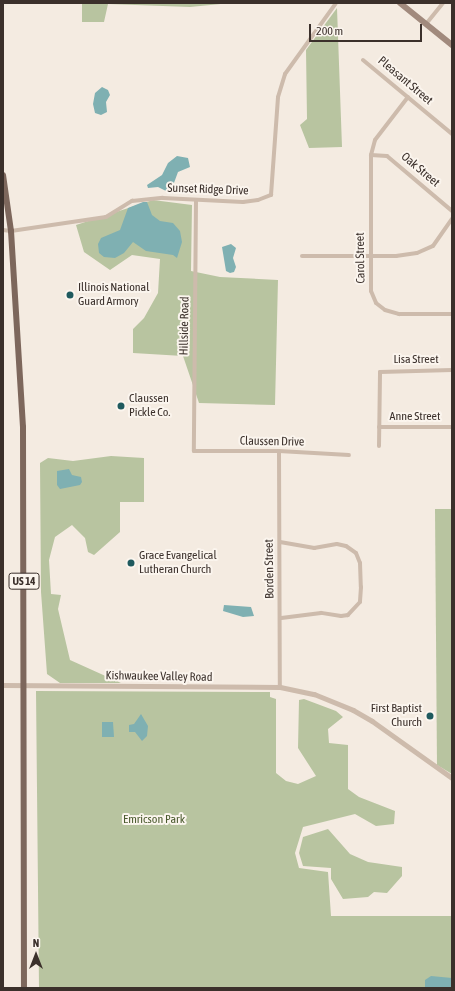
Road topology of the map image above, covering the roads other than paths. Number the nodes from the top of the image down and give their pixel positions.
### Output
1 (336, 3) edge
2 (400, 3) edge
3 (443, 3) edge
4 (426, 24) junction
5 (452, 45) edge
6 (364, 60) dead end
7 (408, 97) junction
8 (452, 134) edge
9 (371, 155) junction
10 (3, 175) edge
11 (196, 201) junction
12 (452, 210) edge
13 (452, 219) edge
14 (3, 230) edge
15 (11, 231) junction
16 (302, 256) dead end
17 (371, 256) junction
18 (452, 314) edge
19 (452, 370) edge
20 (379, 427) junction
21 (452, 427) edge
22 (379, 446) dead end
23 (194, 451) joint
24 (279, 451) junction
25 (349, 455) dead end
26 (280, 542) junction
27 (281, 618) junction
28 (3, 685) edge
29 (24, 686) junction
30 (280, 688) junction
31 (452, 778) edge
32 (24, 988) edge

1 - 11 street, Sunset Ridge Drive
2 - 4 main road
3 - 4 street
4 - 5 main road
6 - 7 street, Pleasant Street
7 - 8 street, Pleasant Street
7 - 9 street, Carol Street
9 - 12 street, Oak Street
9 - 17 street, Carol Street
10 - 15 main road, US 14
11 - 15 street, Sunset Ridge Drive
11 - 23 street, Hillside Road
13 - 17 street
14 - 15 street, Sunset Ridge Drive
15 - 29 main road, US 14
16 - 17 street
17 - 18 street, Carol Street
19 - 20 street, Lisa Street
20 - 21 street, Anne Street
20 - 22 street
23 - 24 street, Claussen Drive
24 - 25 street, Claussen Drive
24 - 26 street, Borden Street
26 - 27 street, Borden Street
26 - 27 street
27 - 30 street, Borden Street
28 - 29 street, Kishwaukee Valley Road
29 - 30 street, Kishwaukee Valley Road
29 - 32 main road, US 14
30 - 31 street, Kishwaukee Valley Road

